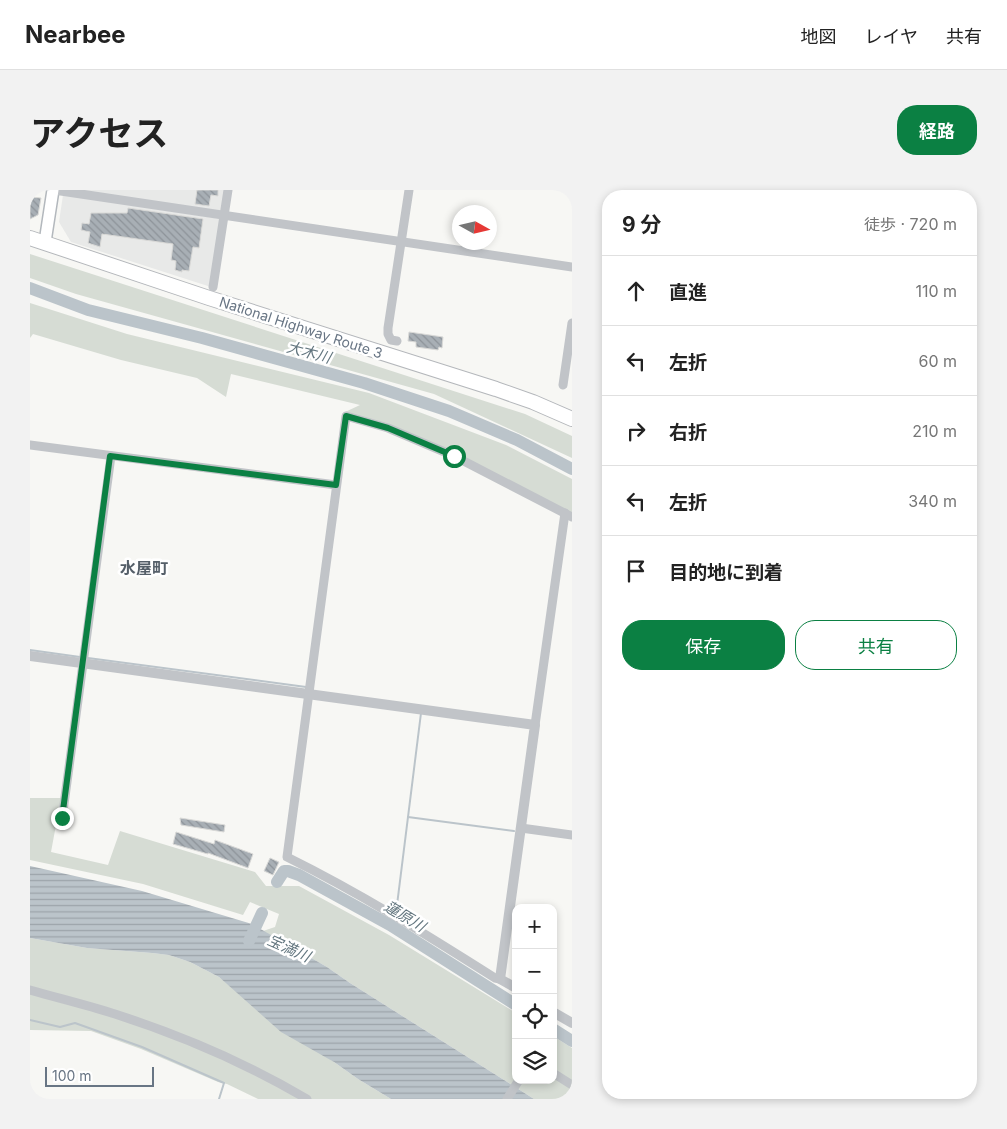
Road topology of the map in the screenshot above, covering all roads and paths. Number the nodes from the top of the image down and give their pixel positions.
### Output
1 (54, 190) edge
2 (228, 190) edge
3 (409, 190) edge
4 (224, 216) junction
5 (30, 238) edge
6 (45, 242) junction
7 (401, 242) junction
8 (572, 267) edge
9 (213, 287) dead end
10 (572, 323) edge
11 (397, 340) dead end
12 (563, 385) dead end
13 (572, 419) edge
14 (30, 445) edge
15 (110, 456) junction
16 (336, 485) junction
17 (568, 515) edge
18 (30, 656) edge
19 (84, 664) junction
20 (309, 694) junction
21 (535, 725) junction
22 (62, 818) dead end
23 (521, 828) junction
24 (572, 835) edge
25 (500, 978) junction
26 (512, 986) edge
27 (30, 990) edge
28 (557, 1014) edge
29 (572, 1023) edge
30 (557, 1076) edge
31 (517, 1084) edge
32 (572, 1085) edge
33 (307, 1099) edge
34 (507, 1099) edge

1 - 4 street
1 - 6 main road
2 - 4 street
3 - 7 street
4 - 7 street
4 - 9 street
5 - 6 highway, National Highway Route 3
6 - 13 highway, National Highway Route 3
7 - 8 street
7 - 11 street
10 - 12 street
14 - 15 street
15 - 16 street
15 - 19 street
16 - 17 street
16 - 20 street
17 - 21 street
18 - 19 street
19 - 20 street
19 - 22 street
20 - 21 street
20 - 25 street
21 - 23 street
23 - 24 street
23 - 25 street
25 - 26 street
27 - 33 street
28 - 29 street
30 - 32 street
31 - 34 street

